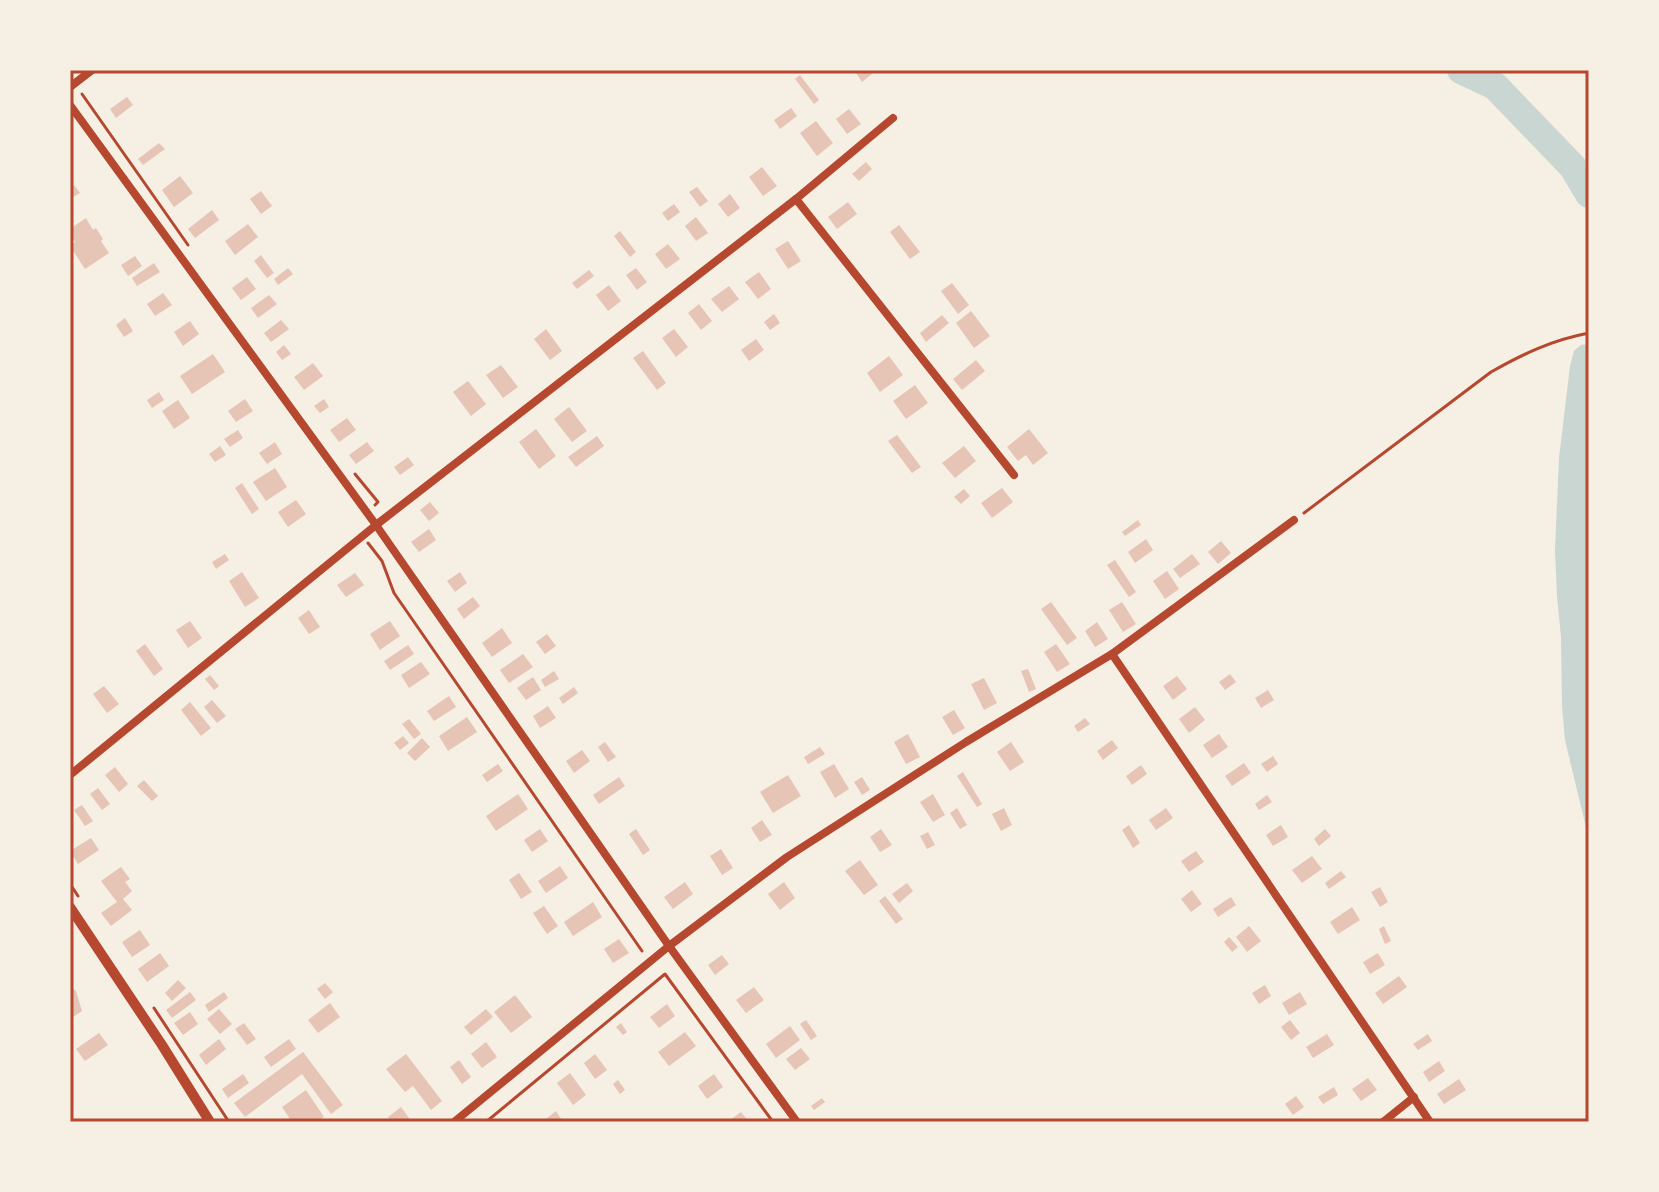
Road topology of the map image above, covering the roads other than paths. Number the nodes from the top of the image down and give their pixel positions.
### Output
1 (92, 70) edge
2 (70, 87) edge
3 (70, 105) edge
4 (893, 118) dead end
5 (796, 199) junction
6 (1014, 475) dead end
7 (1294, 520) road end
8 (376, 525) junction
9 (1112, 654) junction
10 (70, 775) edge
11 (70, 907) edge
12 (669, 946) junction
13 (1414, 1097) junction
14 (210, 1122) edge
15 (454, 1122) edge
16 (797, 1122) edge
17 (1383, 1122) edge
18 (1430, 1122) edge

1 - 2 street
3 - 8 street
4 - 5 street
5 - 6 street
5 - 8 street
7 - 9 street
8 - 10 street
8 - 12 street
9 - 12 street
9 - 13 street
11 - 14 street
12 - 15 street
12 - 16 street
13 - 17 street
13 - 18 street

